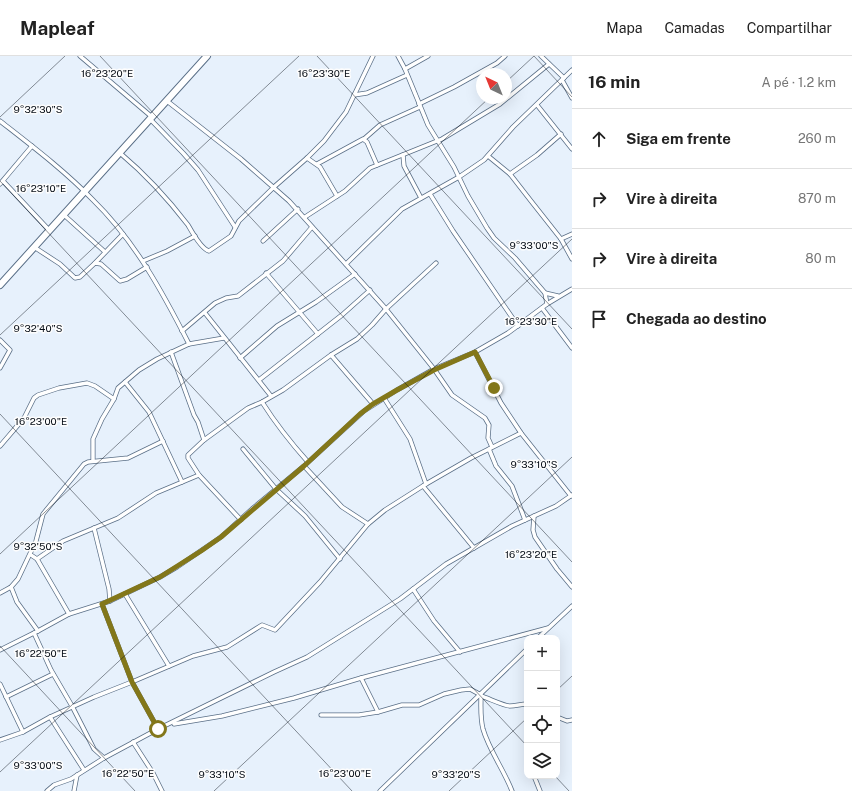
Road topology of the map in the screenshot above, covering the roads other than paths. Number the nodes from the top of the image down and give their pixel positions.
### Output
1 (80, 56) edge
2 (373, 56) edge
3 (398, 56) edge
4 (428, 56) edge
5 (505, 56) edge
6 (541, 56) edge
7 (203, 58) edge
8 (549, 64) junction
9 (405, 68) junction
10 (572, 70) edge
11 (408, 75) junction
12 (563, 79) junction
13 (354, 95) junction
14 (572, 98) edge
15 (167, 101) junction
16 (537, 105) junction
17 (419, 106) junction
18 (151, 118) junction
19 (0, 121) edge
20 (561, 134) junction
21 (364, 139) junction
22 (437, 141) junction
23 (32, 146) junction
24 (572, 149) edge
25 (120, 153) junction
26 (403, 155) junction
27 (488, 156) junction
28 (307, 158) junction
29 (317, 164) junction
30 (377, 165) junction
31 (510, 174) junction
32 (459, 177) junction
33 (1, 183) edge
34 (274, 186) junction
35 (84, 192) junction
36 (430, 194) junction
37 (337, 196) junction
38 (422, 198) junction
39 (298, 209) junction
40 (64, 215) junction
41 (305, 218) junction
42 (235, 227) junction
43 (312, 227) junction
44 (49, 230) junction
45 (124, 234) junction
46 (572, 234) edge
47 (195, 236) junction
48 (561, 239) junction
49 (263, 241) dead end
50 (34, 248) junction
51 (105, 252) junction
52 (572, 260) edge
53 (143, 261) junction
54 (95, 263) junction
55 (436, 263) dead end
56 (346, 264) junction
57 (147, 267) junction
58 (266, 273) junction
59 (355, 274) junction
60 (0, 285) edge
61 (572, 289) edge
62 (370, 290) junction
63 (545, 293) junction
64 (558, 296) junction
65 (547, 304) junction
66 (542, 308) junction
67 (386, 309) junction
68 (205, 313) junction
69 (299, 313) junction
70 (518, 326) junction
71 (182, 331) junction
72 (318, 334) junction
73 (224, 338) junction
74 (0, 340) edge
75 (189, 344) junction
76 (572, 348) edge
77 (171, 352) junction
78 (475, 352) junction
79 (331, 355) junction
80 (240, 358) junction
81 (0, 368) edge
82 (434, 370) junction
83 (258, 380) junction
84 (125, 382) junction
85 (271, 396) junction
86 (384, 398) junction
87 (114, 399) junction
88 (262, 402) junction
89 (373, 404) junction
90 (521, 432) junction
91 (204, 440) junction
92 (163, 441) junction
93 (0, 446) edge
94 (491, 448) junction
95 (243, 449) dead end
96 (93, 461) junction
97 (308, 462) junction
98 (304, 466) junction
99 (199, 476) junction
100 (182, 482) junction
101 (425, 485) junction
102 (276, 489) junction
103 (572, 496) edge
104 (534, 516) junction
105 (241, 520) junction
106 (525, 520) junction
107 (368, 524) junction
108 (94, 528) junction
109 (474, 548) junction
110 (31, 555) junction
111 (37, 559) junction
112 (340, 559) junction
113 (11, 587) junction
114 (572, 587) edge
115 (413, 589) junction
116 (0, 593) edge
117 (125, 594) junction
118 (110, 601) junction
119 (102, 604) junction
120 (572, 606) edge
121 (68, 614) junction
122 (548, 628) junction
123 (36, 632) junction
124 (541, 635) edge
125 (0, 650) edge
126 (460, 652) junction
127 (524, 652) edge
128 (169, 666) junction
129 (53, 674) junction
130 (361, 678) junction
131 (132, 682) junction
132 (0, 684) edge
133 (481, 695) junction
134 (6, 696) junction
135 (524, 704) edge
136 (72, 706) junction
137 (378, 712) junction
138 (321, 715) dead end
139 (50, 716) junction
140 (560, 718) edge
141 (572, 720) edge
142 (169, 724) junction
143 (158, 729) junction
144 (23, 732) junction
145 (0, 740) edge
146 (133, 742) junction
147 (104, 758) junction
148 (84, 770) junction
149 (77, 775) junction
150 (535, 779) edge
151 (76, 790) edge
152 (47, 791) edge
153 (162, 791) edge
154 (380, 791) edge
155 (512, 791) edge
156 (540, 791) edge

1 - 18 street
2 - 13 street
3 - 9 street
4 - 9 street
5 - 17 street
6 - 8 street
7 - 15 main road
8 - 12 street
8 - 22 street
9 - 11 street
10 - 12 street
11 - 13 street
11 - 17 street
12 - 14 street
12 - 16 street
13 - 28 street
15 - 18 main road
15 - 34 street
16 - 20 street
16 - 27 street
17 - 21 street
17 - 22 street
18 - 25 main road
18 - 42 street
19 - 23 street
20 - 24 street
20 - 31 street
21 - 29 street
21 - 30 street
22 - 26 street
22 - 32 street
23 - 33 street
23 - 35 street
25 - 35 main road
25 - 47 street
26 - 30 street
26 - 38 street
27 - 31 street
27 - 32 street
28 - 29 street
28 - 34 street
29 - 37 street
30 - 37 street
31 - 48 street
32 - 36 street
32 - 63 street
33 - 44 street
34 - 39 street
34 - 42 street
35 - 40 main road
35 - 45 street
36 - 38 street
36 - 70 street
37 - 41 street
38 - 56 street
39 - 41 street
39 - 49 street
40 - 44 main road
40 - 51 street
41 - 43 street
42 - 47 street
43 - 56 street
43 - 58 street
44 - 50 main road
45 - 51 street
45 - 53 street
46 - 48 street
47 - 53 street
48 - 52 street
50 - 54 street
50 - 60 main road
51 - 54 street
53 - 57 street
54 - 57 street
55 - 67 street
56 - 59 street
57 - 71 street
58 - 68 street
58 - 69 street
59 - 62 street
59 - 69 street
61 - 64 street
62 - 67 street
62 - 72 street
63 - 64 street
63 - 65 street
64 - 65 street
65 - 66 street
66 - 70 street
66 - 76 street
67 - 79 street
67 - 82 street
68 - 71 street
68 - 73 street
69 - 72 street
69 - 80 street
70 - 78 street
71 - 75 street
72 - 83 street
73 - 75 street
73 - 80 street
74 - 81 street
75 - 77 street
77 - 84 street
77 - 91 street
78 - 82 street
78 - 90 street
79 - 85 street
79 - 89 street
80 - 83 street
82 - 86 street
82 - 94 street
83 - 85 street
84 - 87 street
84 - 92 street
85 - 88 street
86 - 89 street
86 - 101 street
87 - 93 street
87 - 96 street
88 - 91 street
88 - 97 street
89 - 97 street
90 - 94 street
90 - 103 street
91 - 99 street
92 - 96 street
92 - 100 street
94 - 101 street
94 - 106 street
95 - 102 street
96 - 110 street
97 - 98 street
98 - 102 street
98 - 107 street
99 - 100 street
99 - 105 street
100 - 108 street
101 - 107 street
101 - 109 street
102 - 105 street
102 - 112 street
103 - 104 street
104 - 106 street
104 - 114 street
105 - 117 street
106 - 109 street
107 - 112 street
108 - 111 street
108 - 118 street
109 - 115 street
110 - 111 street
110 - 113 street
111 - 121 street
112 - 128 street
113 - 116 street
113 - 123 street
115 - 126 street
115 - 142 street
117 - 118 street
117 - 128 street
118 - 119 street
119 - 121 street
119 - 131 street
120 - 122 street
121 - 123 street
122 - 124 street
122 - 126 street
123 - 125 street
123 - 129 street
126 - 130 street
127 - 133 street
128 - 131 street
129 - 134 street
129 - 136 street
130 - 137 street
130 - 142 street
131 - 136 street
131 - 143 street
132 - 134 street
133 - 135 street
133 - 137 street
133 - 154 street
133 - 155 street
134 - 144 street
136 - 139 street
136 - 147 street
137 - 138 street
139 - 144 street
139 - 148 street
140 - 141 street
142 - 143 street
143 - 146 street
144 - 145 street
146 - 147 street
146 - 153 street
147 - 148 street
148 - 149 street
149 - 151 street
149 - 152 street
150 - 156 street

